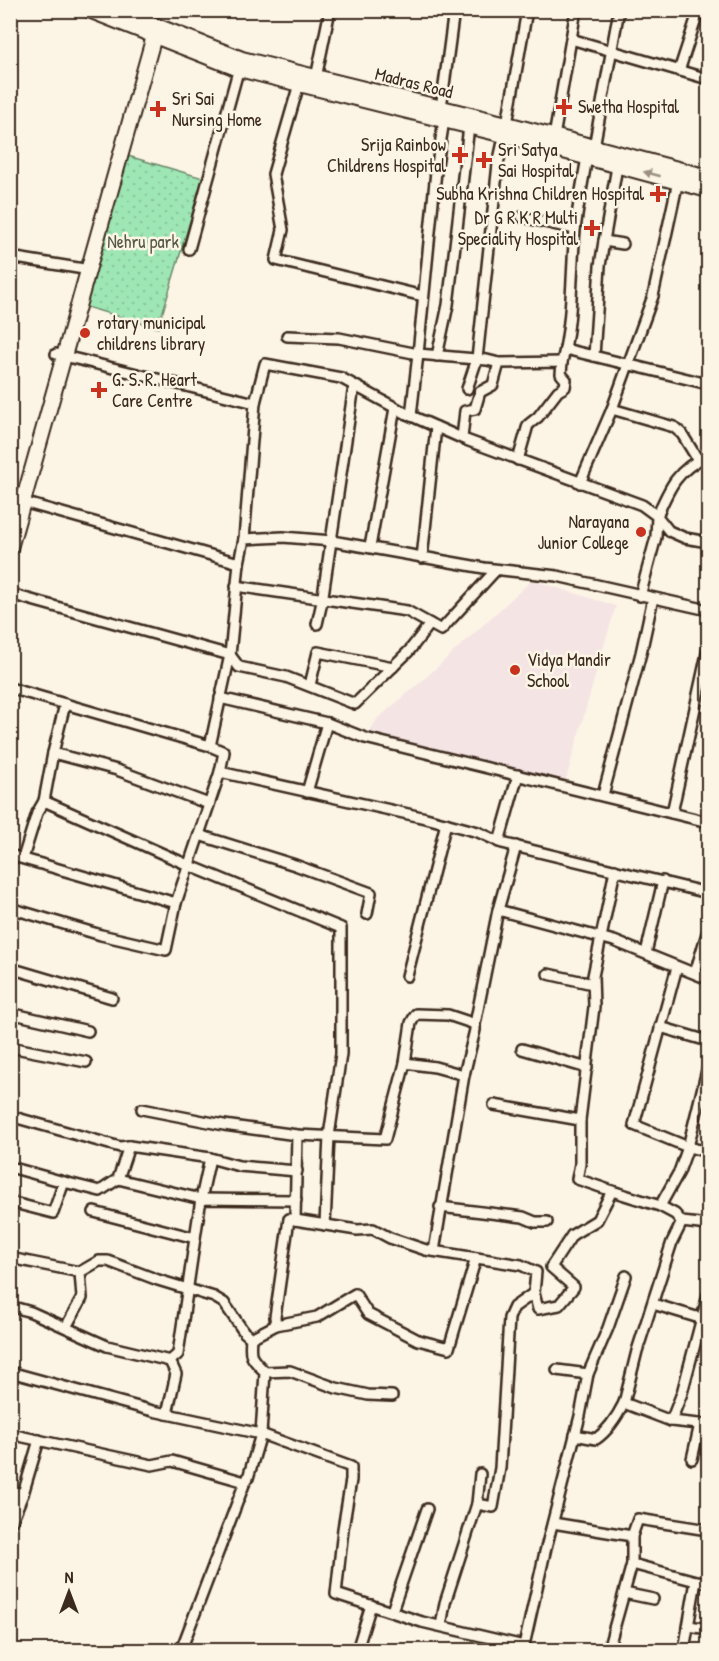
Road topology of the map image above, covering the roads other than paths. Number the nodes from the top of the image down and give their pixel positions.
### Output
1 (89, 10) edge
2 (115, 10) edge
3 (330, 10) edge
4 (454, 10) edge
5 (527, 10) edge
6 (576, 10) edge
7 (619, 10) edge
8 (699, 10) edge
9 (153, 31) junction
10 (571, 39) junction
11 (613, 51) junction
12 (240, 64) junction
13 (708, 68) edge
14 (679, 70) junction
15 (316, 78) junction
16 (707, 79) edge
17 (299, 84) junction
18 (442, 114) junction
19 (469, 126) junction
20 (506, 130) junction
21 (554, 137) junction
22 (591, 152) junction
23 (618, 159) junction
24 (708, 177) edge
25 (678, 181) junction
26 (708, 189) edge
27 (522, 216) dead end
28 (575, 229) junction
29 (604, 241) junction
30 (623, 244) dead end
31 (189, 249) dead end
32 (10, 256) edge
33 (86, 269) junction
34 (423, 296) junction
35 (287, 336) dead end
36 (565, 349) junction
37 (417, 354) junction
38 (60, 355) junction
39 (437, 356) junction
40 (594, 356) junction
41 (477, 359) junction
42 (562, 362) junction
43 (499, 363) junction
44 (628, 364) junction
45 (708, 384) edge
46 (354, 386) junction
47 (467, 388) dead end
48 (255, 403) junction
49 (395, 408) junction
50 (612, 409) junction
51 (411, 416) junction
52 (436, 427) junction
53 (462, 438) junction
54 (708, 455) edge
55 (518, 460) junction
56 (698, 460) junction
57 (580, 483) junction
58 (16, 500) edge
59 (657, 516) junction
60 (10, 518) edge
61 (244, 539) junction
62 (332, 541) junction
63 (708, 542) edge
64 (370, 547) junction
65 (10, 548) edge
66 (422, 558) junction
67 (238, 563) junction
68 (496, 570) junction
69 (236, 586) junction
70 (10, 594) edge
71 (640, 596) junction
72 (322, 598) junction
73 (652, 598) junction
74 (708, 610) edge
75 (316, 624) dead end
76 (430, 624) junction
77 (708, 649) edge
78 (230, 655) junction
79 (393, 667) junction
80 (310, 686) junction
81 (10, 688) edge
82 (220, 698) junction
83 (65, 704) junction
84 (327, 723) junction
85 (210, 746) junction
86 (53, 753) junction
87 (220, 772) junction
88 (518, 775) junction
89 (307, 792) junction
90 (603, 795) junction
91 (44, 801) junction
92 (209, 804) junction
93 (672, 813) junction
94 (708, 822) edge
95 (446, 823) junction
96 (199, 835) junction
97 (499, 842) junction
98 (516, 846) junction
99 (10, 855) edge
100 (23, 858) junction
101 (189, 865) junction
102 (615, 870) junction
103 (663, 881) junction
104 (708, 893) edge
105 (176, 903) junction
106 (10, 908) edge
107 (498, 910) junction
108 (367, 914) dead end
109 (708, 930) edge
110 (600, 937) junction
111 (646, 953) junction
112 (677, 967) junction
113 (10, 968) edge
114 (548, 974) dead end
115 (694, 974) junction
116 (407, 976) dead end
117 (708, 979) edge
118 (593, 984) junction
119 (112, 998) dead end
120 (10, 1013) edge
121 (475, 1024) junction
122 (660, 1027) junction
123 (88, 1031) dead end
124 (708, 1041) edge
125 (10, 1047) edge
126 (522, 1049) dead end
127 (86, 1062) dead end
128 (405, 1063) junction
129 (586, 1068) junction
130 (707, 1070) edge
131 (464, 1075) junction
132 (494, 1105) dead end
133 (142, 1108) dead end
134 (10, 1116) edge
135 (580, 1120) junction
136 (297, 1135) junction
137 (329, 1136) junction
138 (129, 1146) junction
139 (688, 1148) junction
140 (708, 1152) edge
141 (210, 1158) junction
142 (10, 1167) edge
143 (297, 1170) junction
144 (118, 1179) junction
145 (64, 1182) junction
146 (612, 1191) junction
147 (201, 1199) junction
148 (296, 1200) junction
149 (10, 1202) edge
150 (660, 1206) junction
151 (440, 1207) junction
152 (94, 1212) dead end
153 (295, 1220) junction
154 (547, 1222) dead end
155 (682, 1222) junction
156 (325, 1225) junction
157 (708, 1225) edge
158 (195, 1238) junction
159 (434, 1251) junction
160 (10, 1258) edge
161 (476, 1258) junction
162 (80, 1272) junction
163 (626, 1275) dead end
164 (188, 1290) junction
165 (534, 1293) junction
166 (708, 1295) edge
167 (653, 1304) junction
168 (10, 1306) edge
169 (703, 1318) junction
170 (276, 1325) junction
171 (66, 1327) junction
172 (251, 1338) junction
173 (170, 1361) junction
174 (557, 1370) dead end
175 (10, 1372) edge
176 (265, 1372) junction
177 (588, 1374) junction
178 (392, 1396) dead end
179 (624, 1403) junction
180 (167, 1414) junction
181 (671, 1421) junction
182 (704, 1425) edge
183 (10, 1434) edge
184 (261, 1434) junction
185 (574, 1435) junction
186 (39, 1440) junction
187 (692, 1459) dead end
188 (480, 1474) dead end
189 (245, 1482) junction
190 (10, 1491) edge
191 (23, 1494) junction
192 (477, 1504) junction
193 (427, 1509) dead end
194 (553, 1523) junction
195 (10, 1525) edge
196 (708, 1530) edge
197 (632, 1536) junction
198 (632, 1564) junction
199 (696, 1581) junction
200 (708, 1582) edge
201 (624, 1593) junction
202 (653, 1599) dead end
203 (371, 1605) junction
204 (392, 1611) junction
205 (441, 1626) junction
206 (689, 1626) junction
207 (708, 1629) edge
208 (523, 1648) edge
209 (608, 1648) edge
210 (181, 1650) edge
211 (357, 1650) edge
212 (625, 1650) edge
213 (684, 1650) edge

1 - 9 main road
2 - 9 main road, Madras Road
3 - 15 street
4 - 18 street
5 - 20 street
6 - 10 street
7 - 11 street
8 - 14 street
9 - 12 main road, Madras Road
9 - 33 main road
10 - 11 street
10 - 21 street
11 - 14 street
11 - 22 street
12 - 15 main road, Madras Road
12 - 17 main road
12 - 31 street
13 - 16 street
14 - 16 street
15 - 18 main road, Madras Road
17 - 18 main road
17 - 34 street
18 - 19 main road
18 - 20 main road, Madras Road
18 - 34 street
19 - 20 main road
19 - 39 street
20 - 21 main road, Madras Road
20 - 22 main road
20 - 41 street
21 - 22 main road, Madras Road
22 - 23 main road
22 - 28 street
23 - 24 main road
25 -> 23 main road
23 - 29 street
25 - 26 main road
25 - 44 street
27 - 28 street
28 - 36 street
29 - 30 street
29 - 40 street
32 - 33 street
33 - 38 main road
34 - 37 street
35 - 37 street
36 - 40 street
36 - 42 street
37 - 39 street
37 - 51 street
38 - 48 street
38 - 58 main road
39 - 41 street
40 - 44 street
41 - 43 street
41 - 47 street
42 - 43 street
42 - 55 street
43 - 53 street
44 - 45 street
44 - 50 street
46 - 48 street
46 - 49 street
46 - 62 street
48 - 61 street
49 - 51 street
49 - 64 street
50 - 56 street
50 - 57 street
51 - 52 street
52 - 53 street
52 - 66 street
53 - 55 street
54 - 56 street
55 - 57 street
56 - 59 street
57 - 59 street
58 - 60 main road
58 - 65 main road
58 - 67 street
59 - 63 street
59 - 71 street
61 - 62 street
61 - 67 street
62 - 64 street
62 - 72 street
64 - 66 street
66 - 68 street
67 - 69 street
68 - 71 street
68 - 76 street
69 - 72 street
69 - 78 street
70 - 78 street
71 - 73 street
72 - 75 street
72 - 76 street
73 - 74 street
73 - 90 street
76 - 79 street
77 - 93 street
78 - 80 street
78 - 82 street
79 - 80 street
79 - 80 street
81 - 83 street
82 - 84 street
82 - 85 street
83 - 85 street
83 - 86 street
84 - 88 street
84 - 89 street
85 - 87 street
86 - 91 street
86 - 92 street
87 - 89 street
87 - 92 street
88 - 90 street
88 - 97 street
89 - 95 street
90 - 93 street
91 - 100 street
91 - 101 street
92 - 96 street
93 - 94 street
95 - 97 street
95 - 116 street
96 - 101 street
96 - 108 street
97 - 98 street
98 - 102 street
98 - 107 street
99 - 100 street
100 - 105 street
101 - 105 street
101 - 137 street
102 - 103 street
102 - 110 street
103 - 104 street
103 - 111 street
105 - 106 street
107 - 110 street
107 - 121 street
109 - 115 street
110 - 111 street
110 - 118 street
111 - 112 street
112 - 115 street
112 - 122 street
113 - 119 street
114 - 118 street
115 - 117 street
118 - 129 street
120 - 123 street
121 - 128 street
121 - 131 street
122 - 124 street
122 - 139 street
125 - 127 street
126 - 129 street
128 - 131 street
128 - 137 street
129 - 135 street
130 - 139 street
131 - 151 street
132 - 135 street
133 - 136 street
134 - 138 street
135 - 146 street
136 - 137 street
136 - 143 street
137 - 156 street
138 - 141 street
138 - 144 street
139 - 140 street
139 - 150 street
141 - 143 street
141 - 147 street
142 - 145 street
143 - 148 street
144 - 145 street
144 - 147 street
145 - 149 street
146 - 150 street
146 - 165 street
147 - 148 street
147 - 158 street
148 - 153 street
150 - 155 street
151 - 154 street
151 - 159 street
152 - 158 street
153 - 156 street
153 - 170 street
155 - 157 street
155 - 167 street
156 - 159 street
158 - 164 street
159 - 161 street
160 - 162 street
161 - 165 street
161 - 170 street
162 - 164 street
162 - 171 street
163 - 177 street
164 - 172 street
164 - 173 street
165 - 192 street
166 - 169 street
167 - 169 street
167 - 179 street
168 - 171 street
169 - 181 street
170 - 172 street
171 - 173 street
172 - 176 street
173 - 180 street
174 - 177 street
175 - 180 street
176 - 178 street
176 - 184 street
177 - 185 street
179 - 181 street
179 - 185 street
180 - 184 street
181 - 182 street
182 - 187 street
183 - 186 street
184 - 189 street
184 - 203 street
185 - 194 street
186 - 189 street
186 - 191 street
188 - 192 street
189 - 210 street
190 - 191 street
191 - 195 street
192 - 205 street
193 - 204 street
194 - 197 street
194 - 208 street
196 - 197 street
197 - 198 street
198 - 199 street
198 - 201 street
199 - 200 street
199 - 206 street
201 - 202 street
201 - 209 street
203 - 204 street
203 - 211 street
204 - 205 street
205 - 208 street
206 - 207 street
206 - 213 street
209 - 212 street

